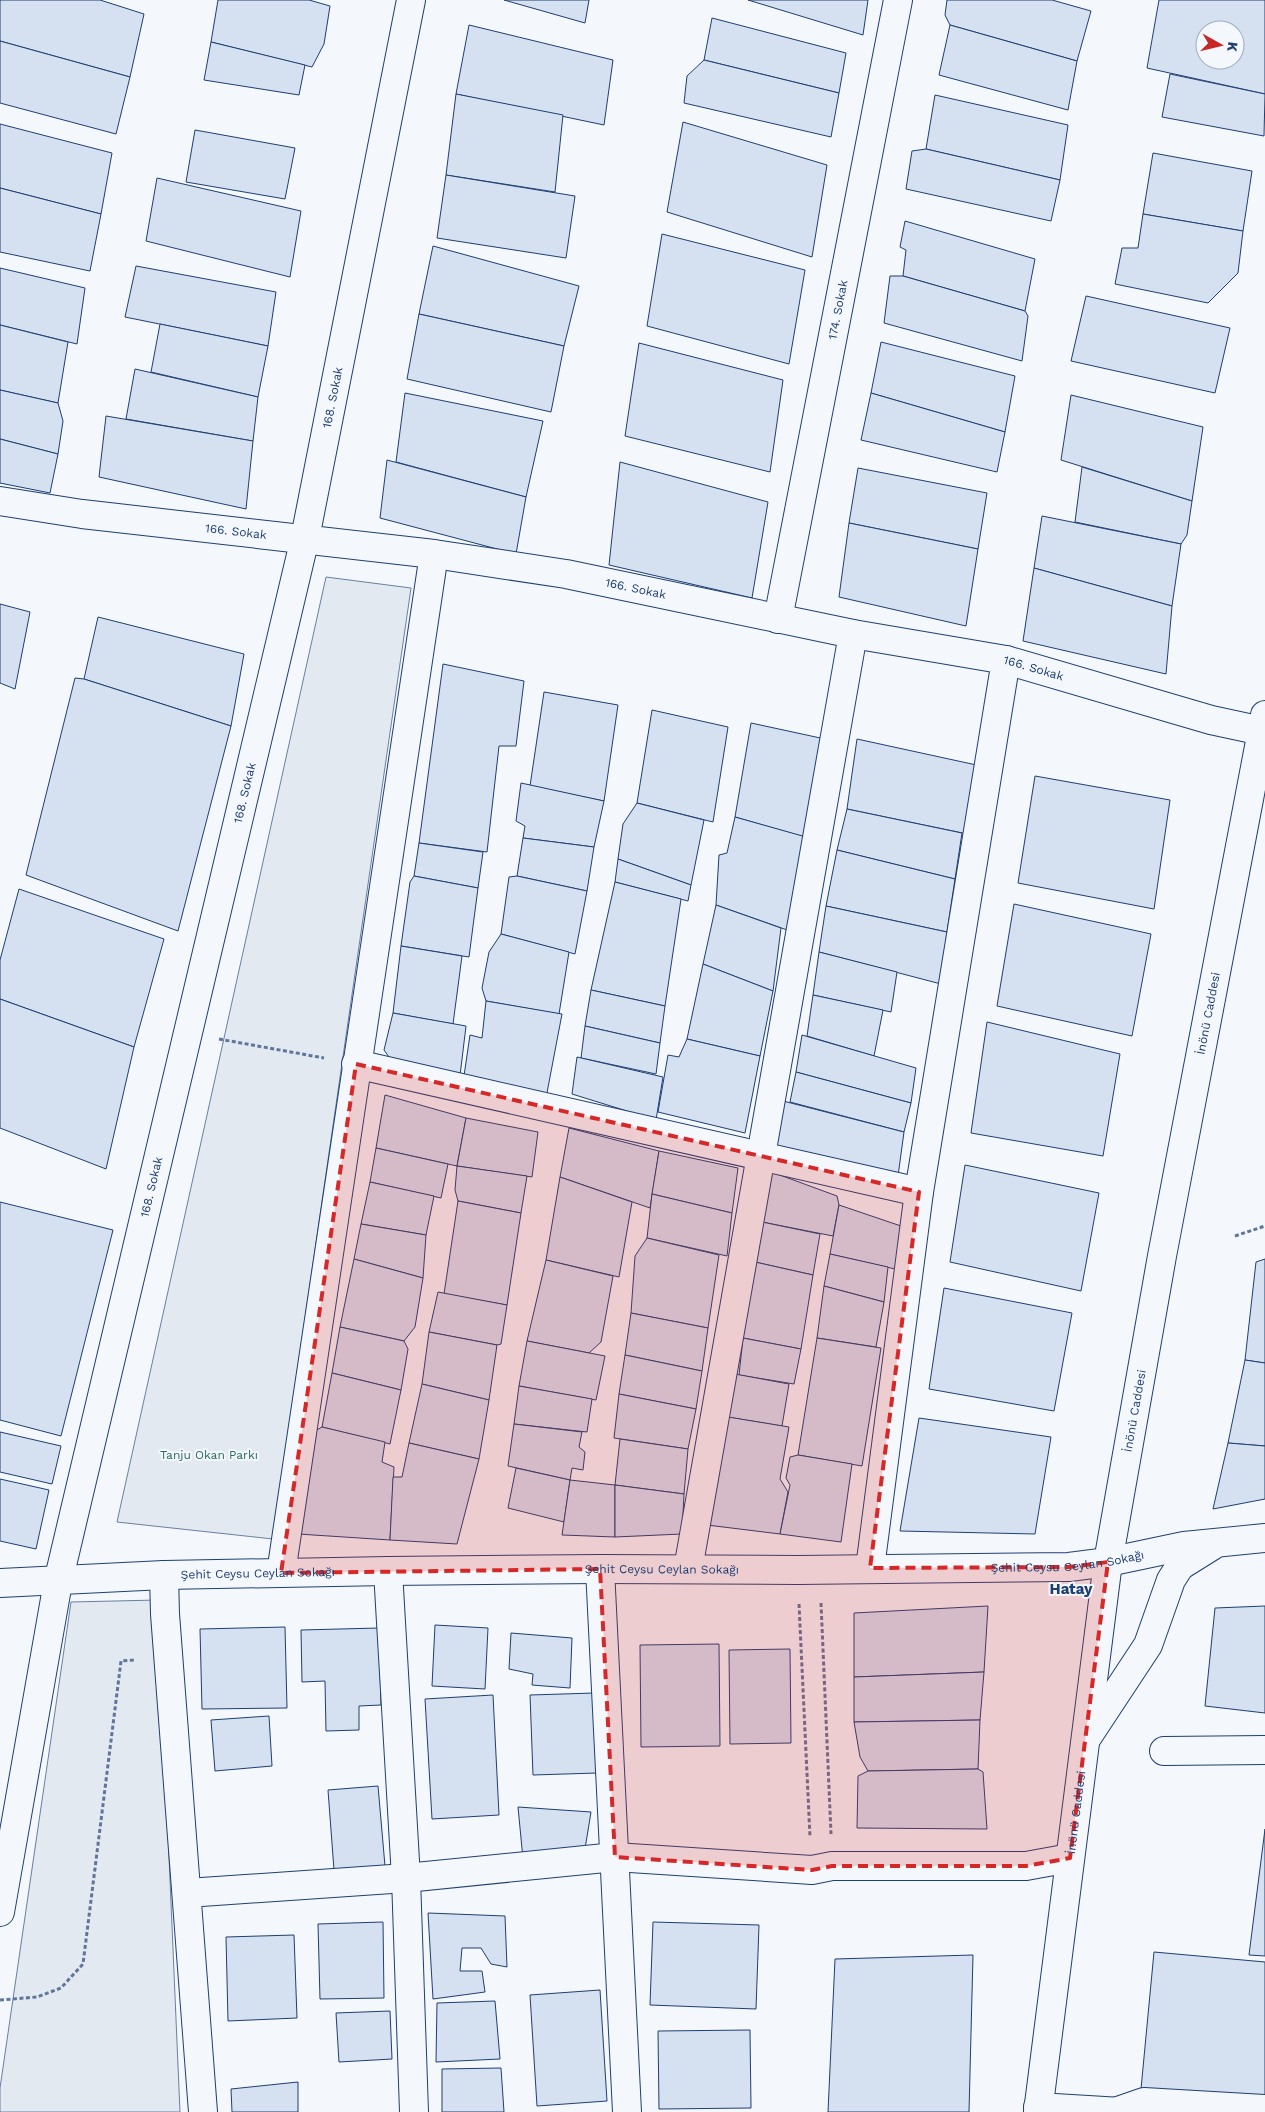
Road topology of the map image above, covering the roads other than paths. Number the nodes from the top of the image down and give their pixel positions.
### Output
1 (411, 0) edge
2 (898, 0) edge
3 (0, 501) edge
4 (305, 538) junction
5 (434, 554) junction
6 (778, 619) junction
7 (853, 634) junction
8 (1006, 660) junction
9 (1263, 723) edge
10 (356, 1064) junction
11 (760, 1155) junction
12 (919, 1192) junction
13 (1265, 1538) edge
14 (1217, 1543) junction
15 (1108, 1562) junction
16 (870, 1568) junction
17 (600, 1569) junction
18 (688, 1569) junction
19 (388, 1571) junction
20 (281, 1573) junction
21 (164, 1575) junction
22 (58, 1582) junction
23 (0, 1583) edge
24 (1086, 1739) junction
25 (1265, 1750) edge
26 (1164, 1752) dead end
27 (615, 1857) junction
28 (1070, 1858) junction
29 (406, 1878) junction
30 (187, 1894) junction
31 (0, 1912) edge
32 (1265, 2109) edge
33 (1038, 2110) edge
34 (1120, 2111) edge
35 (203, 2112) edge
36 (414, 2112) edge
37 (627, 2112) edge

1 - 4 street, 168. Sokak
2 - 6 street, 174. Sokak
3 - 4 street, 166. Sokak
4 - 5 street, 166. Sokak
4 - 22 street, 168. Sokak
5 - 6 street, 166. Sokak
5 - 10 street
6 - 7 street, 166. Sokak
7 - 8 street, 166. Sokak
7 - 11 street
8 - 9 street, 166. Sokak
8 - 12 street
9 - 15 street, İnönü Caddesi
10 - 11 street
10 - 20 street
11 - 12 street
11 - 18 street
12 - 16 street
13 - 14 street, Şehit Ceysu Ceylan Sokağı
14 - 15 street, Şehit Ceysu Ceylan Sokağı
14 - 24 street
15 - 16 street, Şehit Ceysu Ceylan Sokağı
15 - 24 street, İnönü Caddesi
16 - 18 street, Şehit Ceysu Ceylan Sokağı
17 - 18 street, Şehit Ceysu Ceylan Sokağı
17 - 19 street, Şehit Ceysu Ceylan Sokağı
17 - 27 street
19 - 20 street, Şehit Ceysu Ceylan Sokağı
19 - 29 street
20 - 21 street, Şehit Ceysu Ceylan Sokağı
21 - 22 street, Şehit Ceysu Ceylan Sokağı
21 - 30 street
22 - 23 street, Şehit Ceysu Ceylan Sokağı
22 - 31 street, 168. Sokak
24 - 28 street, İnönü Caddesi
25 - 26 street
27 - 28 street
27 - 29 street
27 - 37 street
28 - 33 street, İnönü Caddesi
29 - 30 street
29 - 36 street
30 - 35 street
32 - 34 street
33 - 34 street

